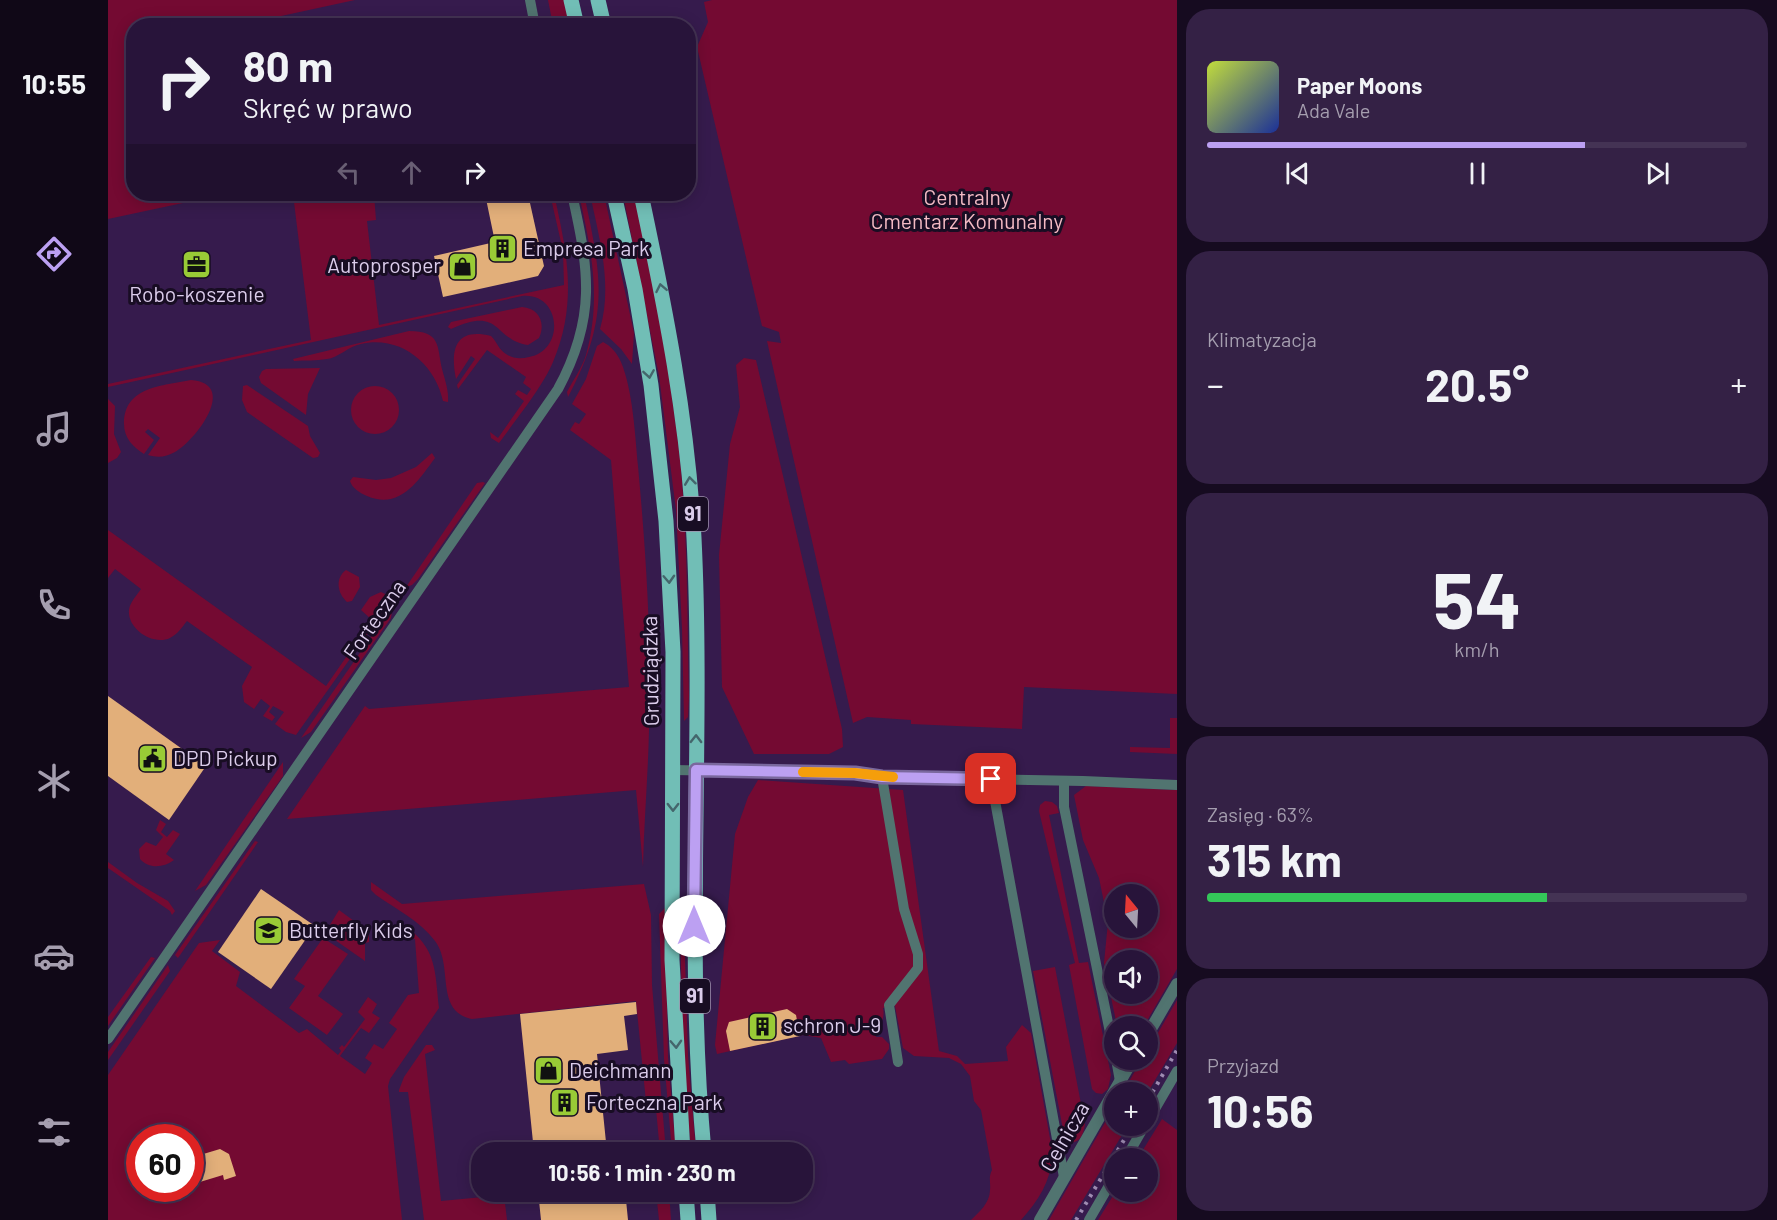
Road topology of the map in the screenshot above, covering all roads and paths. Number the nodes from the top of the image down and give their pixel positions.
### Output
1 (530, 0) edge
2 (571, 0) edge
3 (598, 0) edge
4 (533, 18) edge
5 (575, 18) edge
6 (602, 18) edge
7 (573, 201) edge
8 (616, 201) edge
9 (642, 201) edge
10 (673, 770) junction
11 (696, 770) junction
12 (882, 777) junction
13 (991, 779) junction
14 (1064, 781) junction
15 (1177, 785) edge
16 (1177, 984) edge
17 (1107, 1016) edge
18 (1158, 1017) edge
19 (108, 1039) edge
20 (898, 1062) dead end
21 (1118, 1070) edge
22 (1126, 1070) edge
23 (1177, 1071) edge
24 (1120, 1081) junction
25 (1158, 1104) edge
26 (681, 1142) edge
27 (703, 1142) edge
28 (1064, 1176) junction
29 (1104, 1194) edge
30 (687, 1202) edge
31 (708, 1202) edge
32 (1049, 1205) junction
33 (688, 1220) edge
34 (709, 1220) edge
35 (1034, 1220) edge
36 (1041, 1220) edge
37 (1089, 1220) edge

1 - 4 street
2 - 5 main road
3 - 6 main road
7 - 19 street, Forteczna
8 -> 10 main road, Grudziądzka / 91
11 -> 9 main road, 91
10 - 11 street
10 -> 26 main road, Grudziądzka / 91
11 - 12 street
11 - 27 main road, 91
12 - 13 street
12 - 20 street
13 - 14 street
13 - 28 street
14 - 15 street
14 - 17 street
16 - 18 street
21 - 24 street
22 - 24 street, Celnicza
23 - 25 street
24 - 28 street, Celnicza
28 - 32 street, Celnicza
29 - 37 street
30 - 33 main road
31 - 34 main road
32 - 35 street, Celnicza
32 - 36 street, Celnicza

